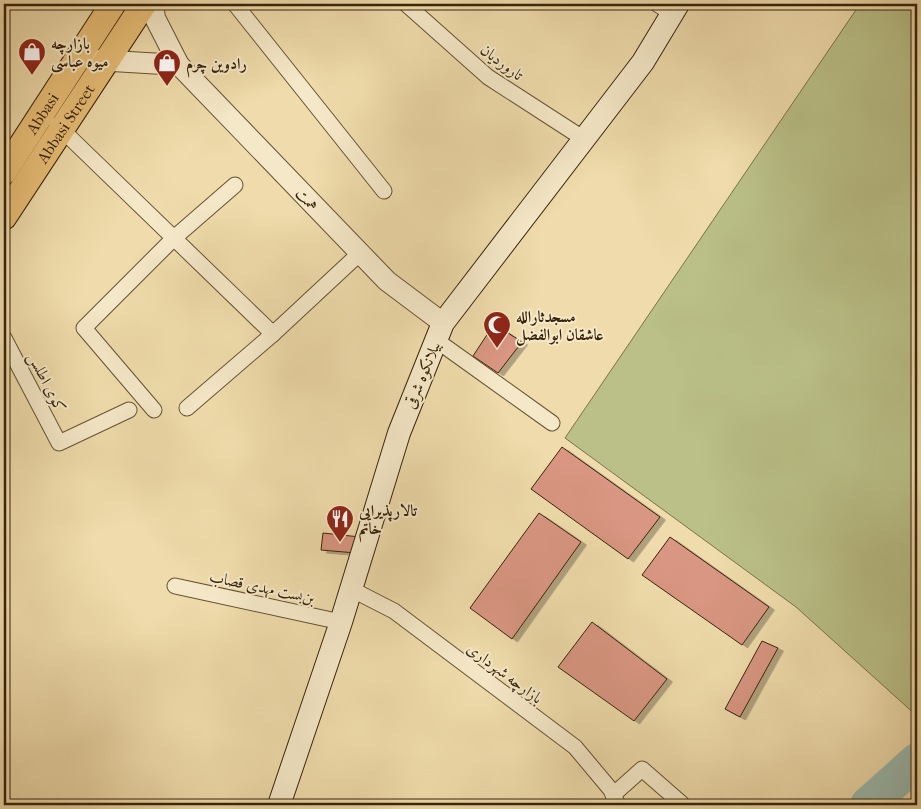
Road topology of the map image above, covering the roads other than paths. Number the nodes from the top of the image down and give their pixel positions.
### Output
1 (114, 4) edge
2 (144, 4) edge
3 (153, 4) edge
4 (235, 4) edge
5 (406, 4) edge
6 (669, 7) edge
7 (77, 60) junction
8 (107, 60) junction
9 (179, 65) junction
10 (52, 120) junction
11 (584, 138) junction
12 (4, 172) edge
13 (234, 185) dead end
14 (384, 190) dead end
15 (4, 217) edge
16 (174, 238) junction
17 (360, 254) junction
18 (439, 332) junction
19 (273, 334) junction
20 (4, 338) edge
21 (187, 408) dead end
22 (129, 410) dead end
23 (154, 410) dead end
24 (552, 423) dead end
25 (175, 586) dead end
26 (351, 589) junction
27 (341, 622) junction
28 (615, 800) edge
29 (682, 804) dead end
30 (278, 805) edge

1 - 7 main road, Abbasi
2 - 8 main road, Abbasi Street
3 - 9 street, همت
4 - 14 street
5 - 11 street, تاروردیان
6 - 11 main road, بیلانکوه شرقی
7 - 8 street
7 - 10 main road, Abbasi
8 - 9 street
8 - 10 main road, Abbasi Street
9 - 17 street, همت
10 - 12 main road, Abbasi
10 - 15 main road, Abbasi Street
10 - 16 street
11 - 18 main road, بیلانکوه شرقی
13 - 16 street
16 - 19 street
16 - 23 street
17 - 18 street, همت
17 - 19 street
18 - 24 street
18 - 26 main road, بیلانکوه شرقی
19 - 21 street
20 - 22 street, کوی اطلس
25 - 27 street, بن‌بست مهدی قصاب
26 - 27 main road, بیلانکوه شرقی
26 - 28 street, بازارچه شهرداری
27 - 30 main road, بیلانکوه شرقی
28 - 29 street

